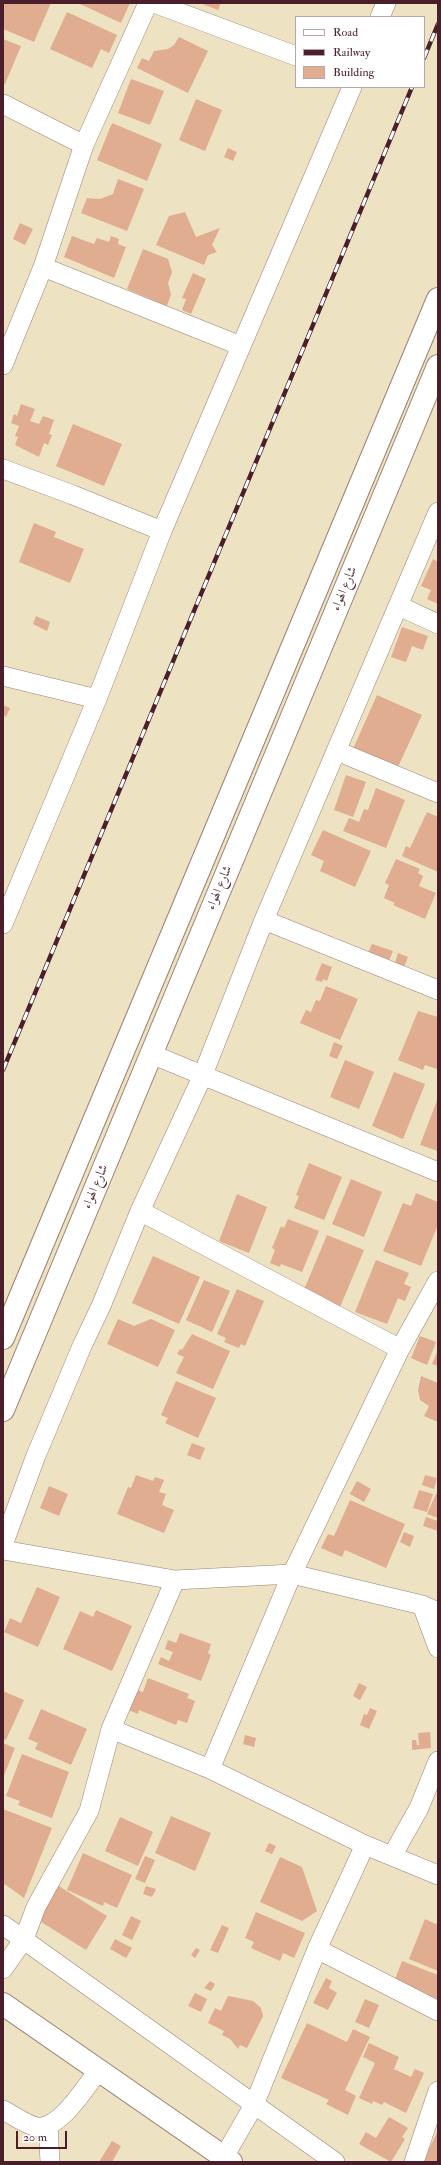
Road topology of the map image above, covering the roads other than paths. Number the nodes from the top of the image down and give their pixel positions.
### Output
1 (148, 3) edge
2 (154, 3) edge
3 (386, 3) edge
4 (380, 16) edge
5 (295, 56) edge
6 (352, 88) edge
7 (3, 104) edge
8 (84, 145) junction
9 (43, 267) junction
10 (438, 299) edge
11 (241, 346) junction
12 (3, 365) edge
13 (438, 366) edge
14 (3, 469) edge
15 (438, 512) edge
16 (162, 532) junction
17 (399, 606) junction
18 (438, 624) edge
19 (3, 676) edge
20 (97, 699) junction
21 (337, 751) junction
22 (438, 793) edge
23 (264, 920) junction
24 (3, 924) edge
25 (438, 990) edge
26 (151, 1054) junction
27 (202, 1076) junction
28 (438, 1172) edge
29 (140, 1211) junction
30 (438, 1281) edge
31 (3, 1338) edge
32 (400, 1349) junction
33 (3, 1410) edge
34 (3, 1545) edge
35 (3, 1550) edge
36 (292, 1574) junction
37 (175, 1580) junction
38 (430, 1609) edge
39 (438, 1648) edge
40 (111, 1729) junction
41 (438, 1761) edge
42 (210, 1769) junction
43 (366, 1845) junction
44 (392, 1856) junction
45 (438, 1875) edge
46 (3, 1925) edge
47 (24, 1939) junction
48 (317, 1949) junction
49 (3, 1969) edge
50 (3, 2004) edge
51 (438, 2011) edge
52 (99, 2070) junction
53 (438, 2091) edge
54 (254, 2105) junction
55 (3, 2110) edge
56 (48, 2125) junction
57 (225, 2160) edge
58 (50, 2162) edge
59 (335, 2162) edge
60 (414, 2162) edge

1 - 8 street
2 - 5 street
3 - 4 street
6 - 11 street
7 - 8 street
8 - 9 street
9 - 11 street
9 - 12 street
10 - 31 main road, شارع الهواء
11 - 16 street
13 - 26 main road, شارع الهواء
14 - 16 street
15 - 17 street
16 - 20 street
17 - 18 street
17 - 21 street
19 - 20 street
20 - 24 street
21 - 22 street
21 - 23 street
23 - 25 street
23 - 27 street
26 - 27 street
26 - 33 main road, شارع الهواء
27 - 28 street
27 - 29 street
29 - 32 street
29 - 34 street
30 - 32 street
32 - 36 street
35 - 37 street
36 - 37 street
36 - 38 street
36 - 42 street
37 - 40 street
38 - 39 street
40 - 42 street
40 - 47 street
41 - 44 street
42 - 43 street
43 - 44 street
43 - 48 street
44 - 45 street
46 - 47 street
47 - 49 street
47 - 54 street
48 - 51 street
48 - 54 street
50 - 52 main road
52 - 56 street
52 - 57 main road
53 - 60 street
54 - 57 street
54 - 59 street
55 - 56 street
56 - 58 street

